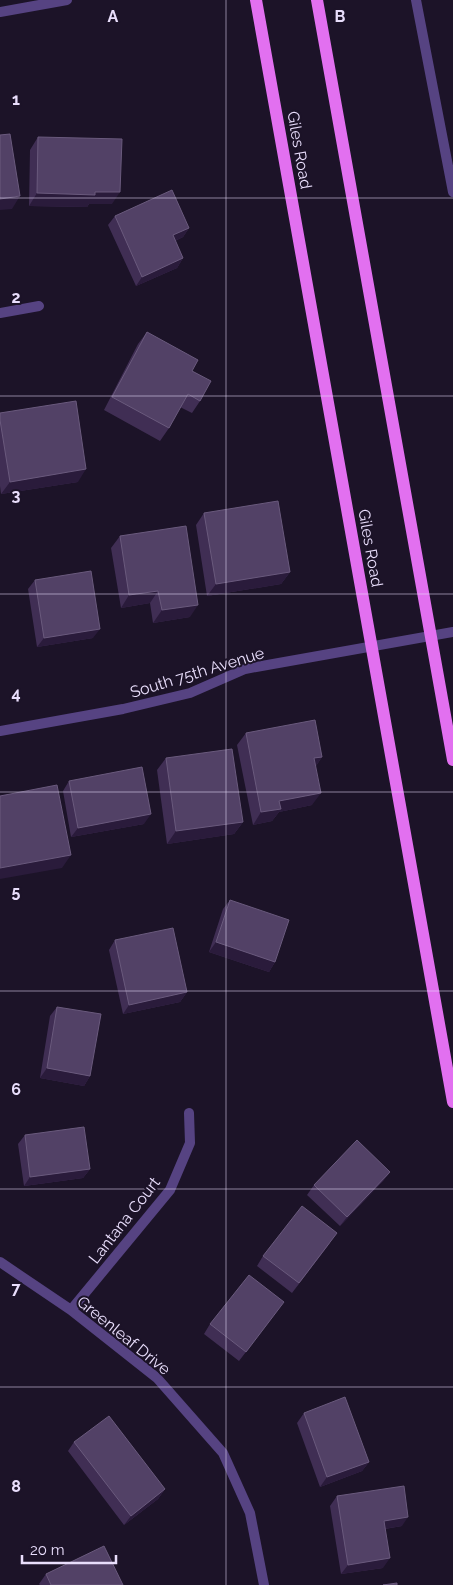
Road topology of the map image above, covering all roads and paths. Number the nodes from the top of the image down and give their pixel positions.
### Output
1 (67, 0) edge
2 (256, 0) edge
3 (317, 0) edge
4 (416, 0) edge
5 (47, 2) edge
6 (0, 12) edge
7 (453, 192) edge
8 (39, 306) dead end
9 (0, 313) edge
10 (453, 632) edge
11 (431, 635) junction
12 (372, 646) junction
13 (0, 731) edge
14 (453, 760) edge
15 (453, 1102) edge
16 (189, 1113) dead end
17 (0, 1262) edge
18 (71, 1310) junction
19 (264, 1585) edge

1 - 5 street
2 - 12 main road, Giles Road
3 - 11 main road
4 - 7 street
5 - 6 street
8 - 9 street
10 - 11 street, South 75th Avenue
11 - 12 street, South 75th Avenue
11 - 14 main road
12 - 13 street, South 75th Avenue
12 - 15 main road, Giles Road
16 - 18 street, Lantana Court
17 - 18 street, Greenleaf Drive
18 - 19 street, Greenleaf Drive

